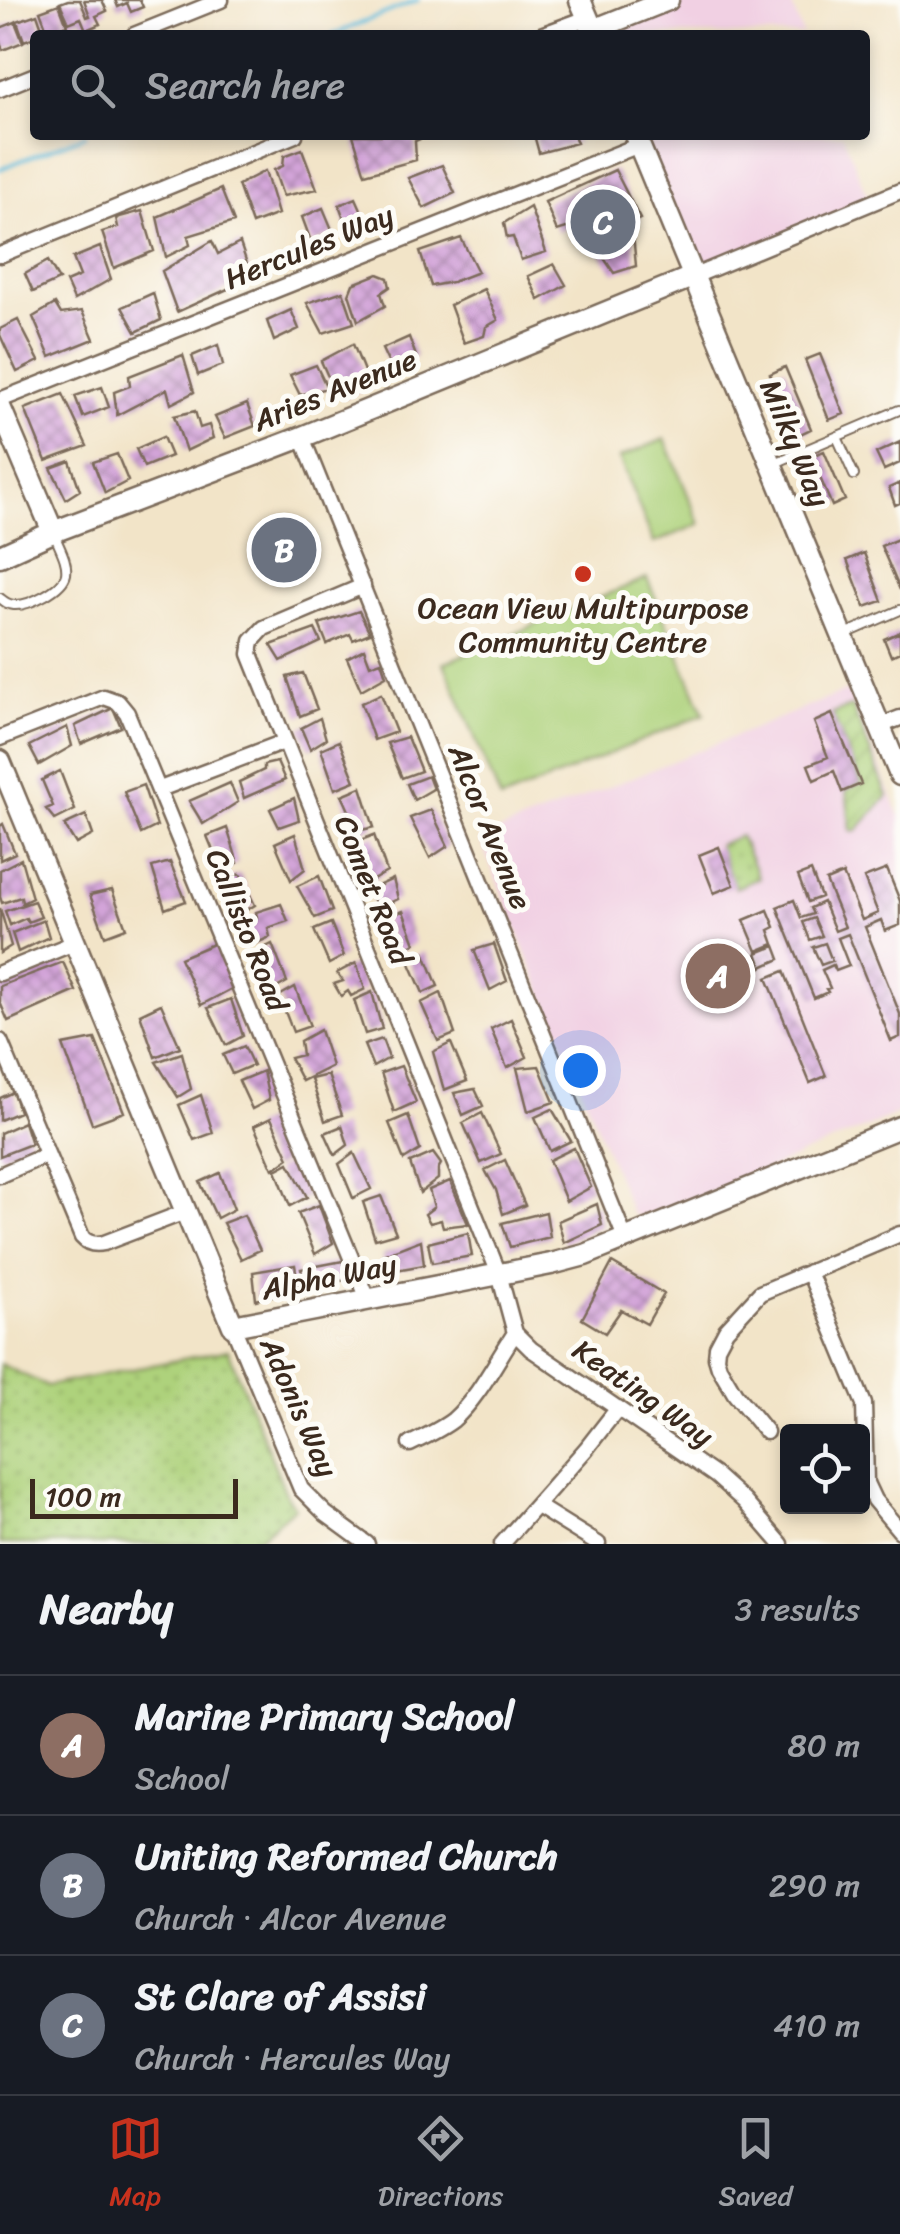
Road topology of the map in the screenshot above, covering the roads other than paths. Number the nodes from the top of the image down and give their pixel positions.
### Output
1 (221, 0) edge
2 (668, 0) edge
3 (589, 21) edge
4 (146, 30) edge
5 (558, 30) edge
6 (30, 76) edge
7 (0, 88) edge
8 (284, 140) edge
9 (637, 140) edge
10 (900, 191) edge
11 (0, 255) edge
12 (692, 277) junction
13 (0, 403) edge
14 (899, 410) edge
15 (302, 436) junction
16 (837, 437) junction
17 (771, 464) junction
18 (854, 474) dead end
19 (53, 532) junction
20 (0, 556) edge
21 (363, 586) junction
22 (0, 598) edge
23 (900, 610) edge
24 (843, 635) junction
25 (890, 722) edge
26 (0, 738) edge
27 (284, 742) junction
28 (1, 767) edge
29 (900, 775) edge
30 (160, 790) junction
31 (74, 943) junction
32 (0, 974) edge
33 (0, 1041) edge
34 (5, 1071) edge
35 (900, 1127) edge
36 (46, 1154) junction
37 (0, 1175) edge
38 (185, 1212) junction
39 (896, 1235) edge
40 (625, 1238) junction
41 (900, 1255) edge
42 (810, 1272) junction
43 (499, 1274) junction
44 (368, 1299) junction
45 (234, 1326) junction
46 (515, 1333) junction
47 (618, 1408) junction
48 (766, 1432) dead end
49 (410, 1444) dead end
50 (537, 1506) junction
51 (900, 1531) edge
52 (366, 1544) edge
53 (502, 1544) edge
54 (598, 1544) edge
55 (780, 1544) edge

1 - 4 street
2 - 3 street
3 - 5 street
6 - 7 street
8 - 11 street
9 - 12 street, Milky Way
9 - 13 street, Hercules Way
10 - 12 street
12 - 15 street, Aries Avenue
12 - 17 street, Milky Way
13 - 19 street
14 - 16 lane
15 - 19 street, Aries Avenue
15 - 21 street, Alcor Avenue
16 - 17 lane
16 - 18 lane
17 - 24 street, Milky Way
19 - 20 street, Aries Avenue
19 - 22 lane
21 - 27 street, Comet Road
21 - 40 street, Alcor Avenue
23 - 24 lane
24 - 25 street, Milky Way
25 - 29 street, Milky Way
26 - 30 street, Callisto Road
27 - 30 street
27 - 43 street, Comet Road
28 - 31 street, Alpha Way
30 - 44 street, Callisto Road
31 - 32 street
31 - 38 street, Alpha Way
33 - 34 street
34 - 36 street
35 - 40 street, Alpha Way
36 - 37 street
36 - 38 street
38 - 45 street, Alpha Way
39 - 41 street
39 - 42 street
40 - 43 street, Alpha Way
42 - 48 street
42 - 51 street
43 - 44 street, Alpha Way
43 - 46 street
44 - 45 street, Alpha Way
45 - 52 street, Adonis Way
46 - 47 street, Keating Way
46 - 49 street
47 - 50 street
47 - 55 street, Keating Way
50 - 53 street
50 - 54 street

